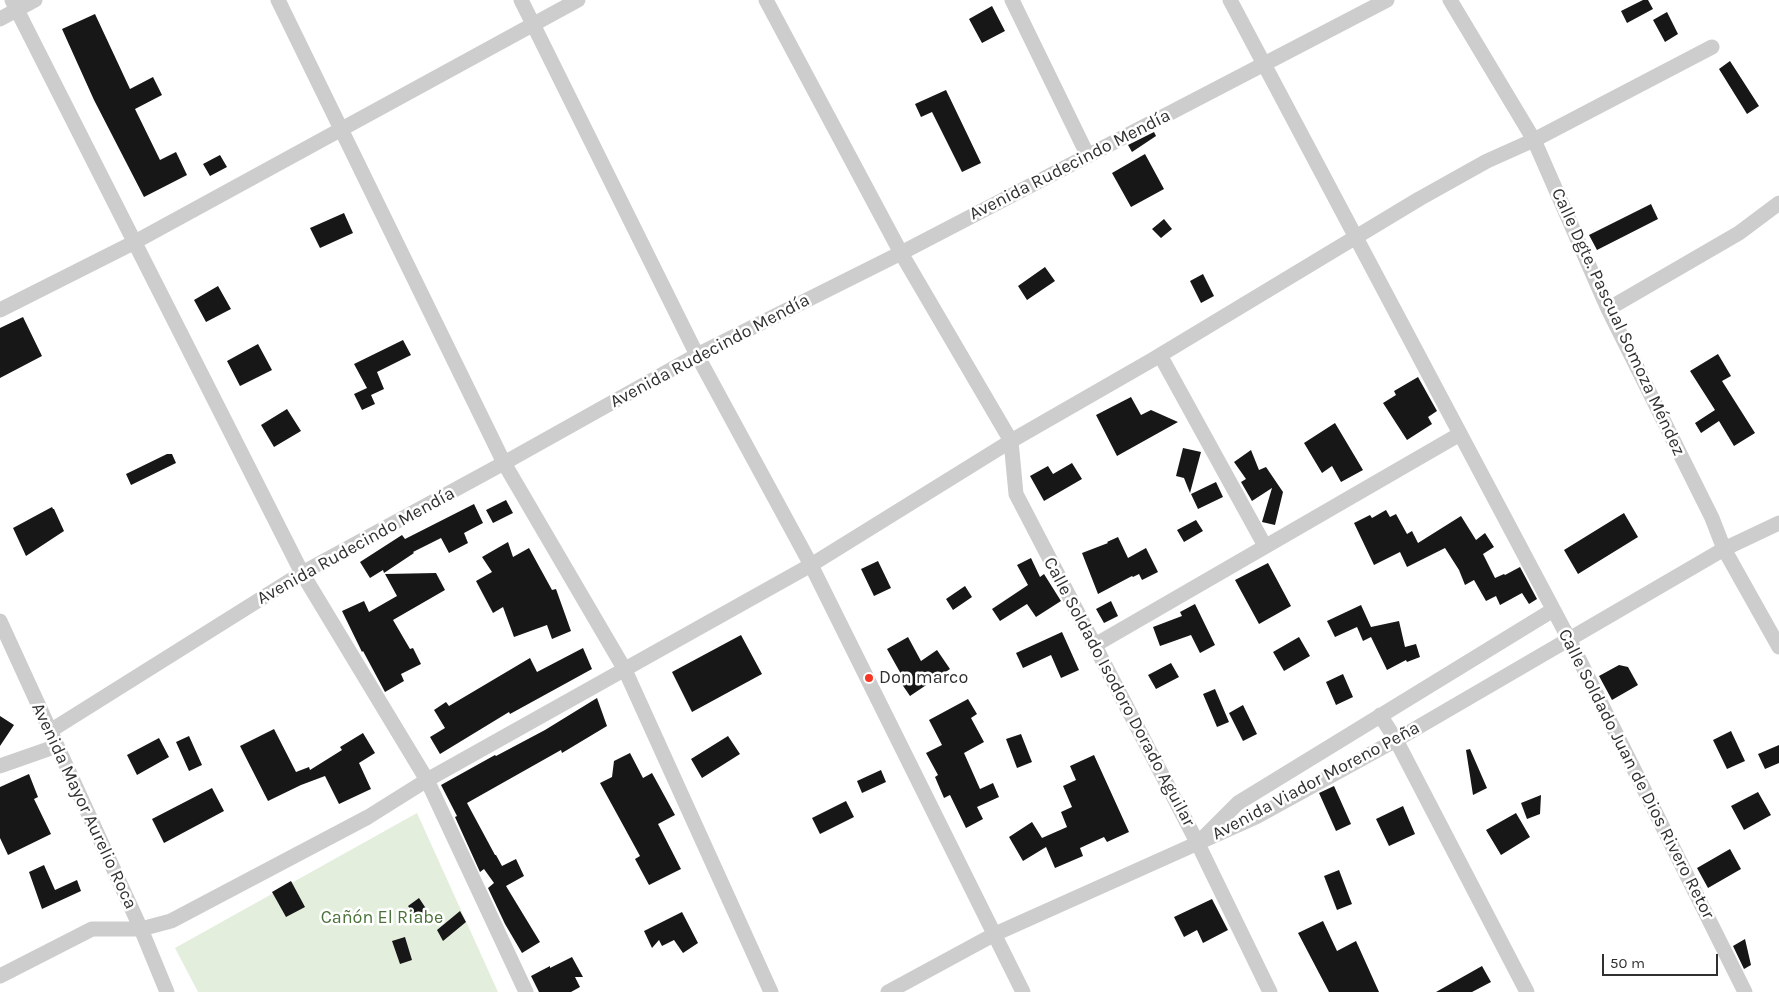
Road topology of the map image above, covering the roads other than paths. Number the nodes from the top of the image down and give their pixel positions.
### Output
1 (35, 0) edge
2 (278, 0) edge
3 (521, 0) edge
4 (578, 0) edge
5 (766, 0) edge
6 (1012, 0) edge
7 (1230, 0) edge
8 (1387, 0) edge
9 (1450, 0) edge
10 (14, 5) edge
11 (0, 19) edge
12 (533, 25) junction
13 (1712, 47) dead end
14 (1263, 65) junction
15 (342, 129) junction
16 (1534, 140) junction
17 (1088, 156) junction
18 (1779, 203) edge
19 (1355, 237) junction
20 (133, 243) junction
21 (901, 253) junction
22 (1608, 309) junction
23 (0, 310) edge
24 (697, 355) junction
25 (1160, 355) junction
26 (1460, 434) junction
27 (1011, 441) junction
28 (504, 463) junction
29 (1779, 523) edge
30 (1265, 546) junction
31 (1724, 549) junction
32 (811, 565) junction
33 (302, 573) junction
34 (1553, 610) junction
35 (0, 621) edge
36 (1569, 639) junction
37 (1095, 645) junction
38 (1779, 647) edge
39 (625, 670) junction
40 (1380, 715) junction
41 (50, 731) junction
42 (1396, 740) junction
43 (57, 746) junction
44 (0, 766) edge
45 (427, 780) junction
46 (1198, 844) junction
47 (141, 929) junction
48 (995, 934) junction
49 (0, 976) edge
50 (167, 992) edge
51 (526, 992) edge
52 (771, 992) edge
53 (888, 992) edge
54 (1023, 992) edge
55 (1270, 992) edge
56 (1527, 992) edge
57 (1745, 992) edge

1 - 10 street
2 - 15 street
3 - 12 street
4 - 12 street
5 - 21 street
6 - 17 street
7 - 14 street, Calle Soldado Juan de Dios Rivero Retor
8 - 14 street, Avenida Rudecindo Mendía
9 - 16 street, Calle Dgte. Pascual Somoza Méndez
10 - 11 street
10 - 20 street
12 - 15 street
12 - 24 street
13 - 16 street
14 - 17 street, Avenida Rudecindo Mendía
14 - 19 street, Calle Soldado Juan de Dios Rivero Retor
15 - 20 street
15 - 28 street
16 - 19 street
16 - 22 street, Calle Dgte. Pascual Somoza Méndez
17 - 21 street, Avenida Rudecindo Mendía
18 - 22 street
19 - 25 street
19 - 26 street, Calle Soldado Juan de Dios Rivero Retor
20 - 23 street
20 - 33 street
21 - 24 street, Avenida Rudecindo Mendía
21 - 27 street
22 - 31 street, Calle Dgte. Pascual Somoza Méndez
24 - 28 street, Avenida Rudecindo Mendía
24 - 32 street
25 - 27 street
25 - 30 street
26 - 30 street
26 - 34 street, Calle Soldado Juan de Dios Rivero Retor
27 - 32 street
27 - 37 street, Calle Soldado Isodoro Dorado Aguilar
28 - 33 street, Avenida Rudecindo Mendía
28 - 39 street
29 - 31 street, Avenida Viador Moreno Peña
30 - 37 street
31 - 36 street, Avenida Viador Moreno Peña
31 - 38 street, Calle Dgte. Pascual Somoza Méndez
32 - 39 street
32 - 48 street
33 - 41 street, Avenida Rudecindo Mendía
33 - 45 street
34 - 36 street, Calle Soldado Juan de Dios Rivero Retor
34 - 40 street, Avenida Viador Moreno Peña
35 - 41 street, Avenida Mayor Aurelio Roca
36 - 42 street, Avenida Viador Moreno Peña
36 - 57 street, Calle Soldado Juan de Dios Rivero Retor
37 - 46 street, Calle Soldado Isodoro Dorado Aguilar
39 - 45 street
39 - 52 street
40 - 42 street
40 - 46 street, Avenida Viador Moreno Peña
41 - 43 street, Avenida Mayor Aurelio Roca
42 - 46 street, Avenida Viador Moreno Peña
42 - 56 street
43 - 44 street
43 - 47 street, Avenida Mayor Aurelio Roca
45 - 47 street
45 - 51 street
46 - 48 street
46 - 55 street, Calle Soldado Isodoro Dorado Aguilar
47 - 49 street
47 - 50 street, Avenida Mayor Aurelio Roca
48 - 53 street
48 - 54 street

